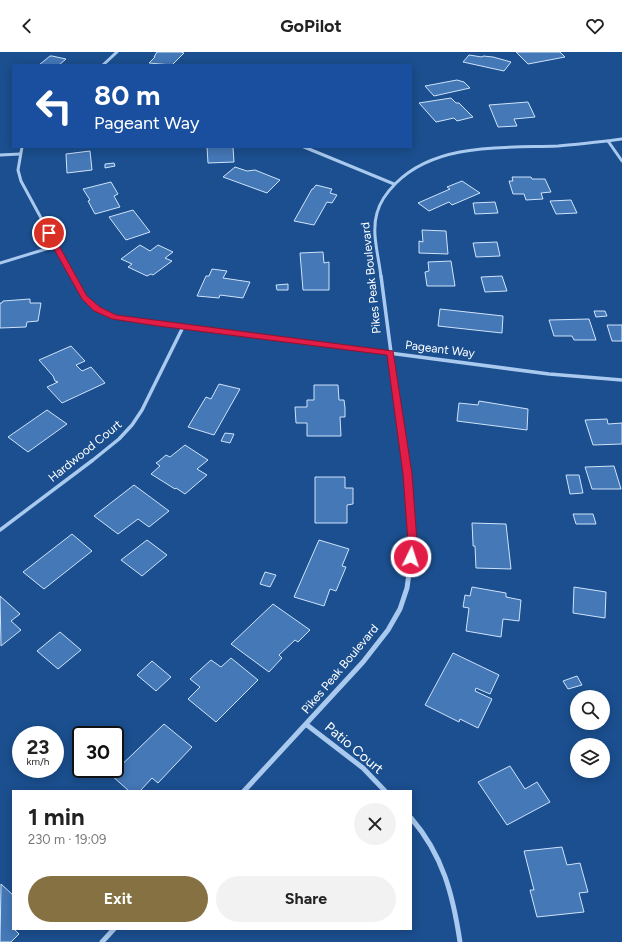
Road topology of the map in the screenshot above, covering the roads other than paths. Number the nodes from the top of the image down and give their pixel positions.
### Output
1 (117, 52) edge
2 (104, 64) edge
3 (622, 139) edge
4 (608, 141) junction
5 (22, 148) edge
6 (306, 148) edge
7 (0, 154) edge
8 (20, 154) junction
9 (622, 161) edge
10 (394, 184) junction
11 (56, 246) junction
12 (0, 263) edge
13 (184, 327) junction
14 (390, 353) junction
15 (622, 380) edge
16 (0, 530) edge
17 (307, 724) junction
18 (245, 790) edge
19 (384, 790) edge
20 (412, 819) edge
21 (113, 930) edge
22 (102, 942) edge
23 (460, 942) edge

1 - 2 street
3 - 4 street, Pikes Peak Boulevard
4 - 9 street
4 - 10 street, Pikes Peak Boulevard
5 - 8 street, Pageant Way
6 - 10 street
7 - 8 street
8 - 11 street, Pageant Way
10 - 14 street, Pikes Peak Boulevard
11 - 12 street
11 - 13 street, Pageant Way
13 - 14 street, Pageant Way
13 - 16 street, Hardwood Court
14 - 15 street, Pageant Way
14 - 17 street, Pikes Peak Boulevard
17 - 18 street, Pikes Peak Boulevard
17 - 19 street, Patio Court
20 - 23 street
21 - 22 street

